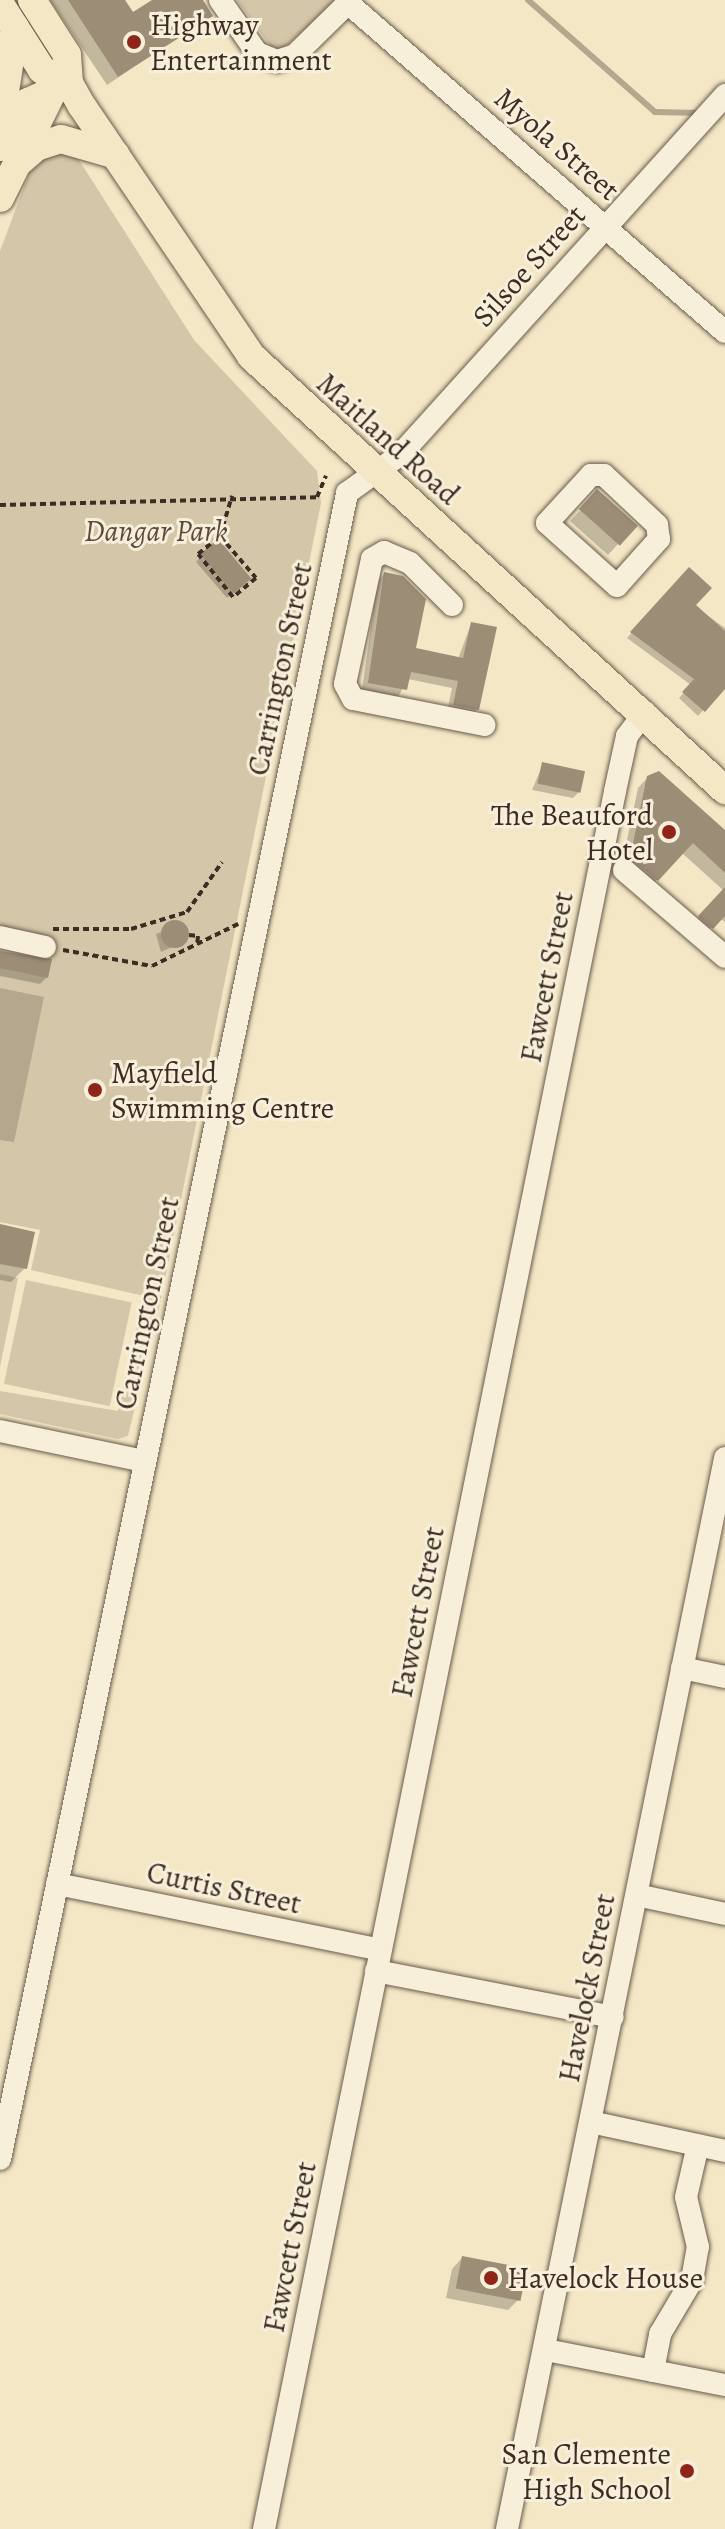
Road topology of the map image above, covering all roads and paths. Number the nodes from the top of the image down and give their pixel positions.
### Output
1 (32, 0) edge
2 (220, 0) edge
3 (8, 16) edge
4 (60, 89) junction
5 (725, 95) edge
6 (4, 141) edge
7 (116, 155) junction
8 (0, 198) edge
9 (606, 226) junction
10 (725, 332) edge
11 (375, 473) junction
12 (326, 476) dead end
13 (232, 496) junction
14 (0, 505) edge
15 (220, 536) junction
16 (617, 586) joint
17 (452, 605) dead end
18 (645, 712) junction
19 (484, 725) dead end
20 (725, 790) edge
21 (222, 862) dead end
22 (624, 870) dead end
23 (240, 923) dead end
24 (71, 929) dead end
25 (189, 935) dead end
26 (0, 937) edge
27 (197, 945) junction
28 (45, 947) joint
29 (725, 957) edge
30 (0, 1431) edge
31 (725, 1458) edge
32 (144, 1461) junction
33 (682, 1668) junction
34 (725, 1677) edge
35 (57, 1884) junction
36 (637, 1895) junction
37 (725, 1914) edge
38 (378, 1960) junction
39 (613, 2017) junction
40 (6, 2100) edge
41 (591, 2122) junction
42 (698, 2145) junction
43 (725, 2151) edge
44 (0, 2159) edge
45 (546, 2350) junction
46 (653, 2371) junction
47 (725, 2385) edge
48 (264, 2529) edge
49 (507, 2529) edge

1 - 4 main road, Maitland Road
2 - 9 street, Myola Street
3 - 4 main road, Maitland Road
3 - 6 main road
4 - 6 main road
4 - 7 main road, Maitland Road
5 - 9 street, Silsoe Street
6 - 7 main road
6 - 8 main road
7 - 11 main road, Maitland Road
9 - 10 street, Myola Street
9 - 11 street, Silsoe Street
11 - 18 main road, Maitland Road
11 - 32 street, Carrington Street
12 - 13 path
13 - 14 path
13 - 15 path
15 - 15 path
16 - 16 street
17 - 19 street
18 - 20 main road, Maitland Road
18 - 38 street, Fawcett Street
21 - 24 path
22 - 29 street
23 - 27 path
25 - 27 path
26 - 28 street
27 - 28 path
30 - 32 street
31 - 33 street, Havelock Street
32 - 35 street, Carrington Street
33 - 34 street
33 - 36 street, Havelock Street
35 - 38 street, Curtis Street
35 - 40 street, Carrington Street
36 - 37 street
36 - 39 street, Havelock Street
38 - 39 street, Curtis Street
38 - 48 street, Fawcett Street
39 - 41 street, Havelock Street
40 - 44 street, Carrington Street
41 - 42 street
41 - 45 street, Havelock Street
42 - 43 street
42 - 46 street
45 - 46 street
45 - 49 street, Havelock Street
46 - 47 street

